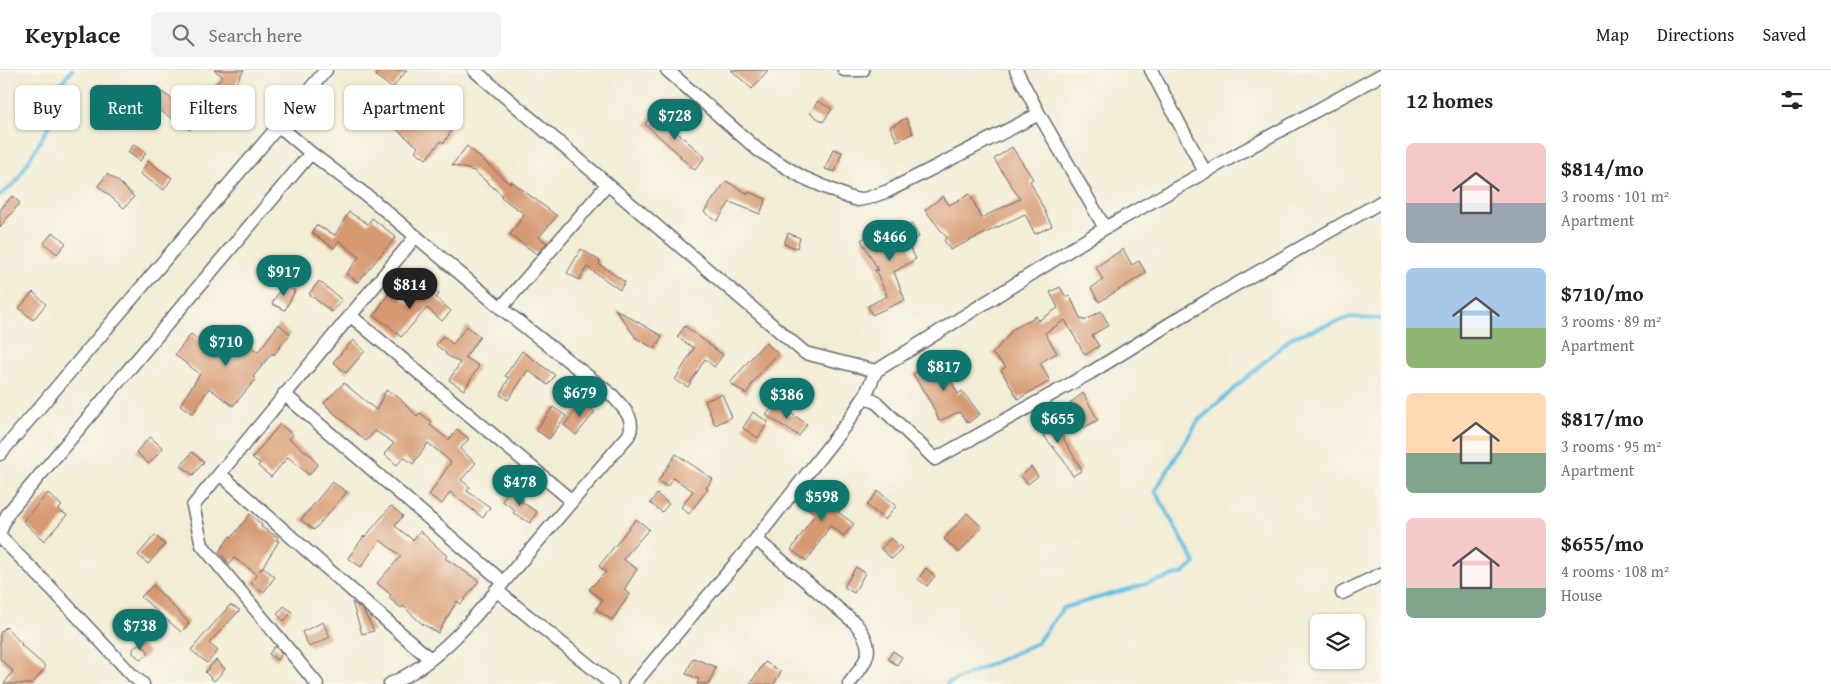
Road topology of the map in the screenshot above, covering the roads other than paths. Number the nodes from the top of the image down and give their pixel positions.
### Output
1 (326, 70) edge
2 (474, 70) edge
3 (667, 70) edge
4 (844, 70) edge
5 (863, 70) edge
6 (1016, 70) edge
7 (1151, 70) edge
8 (1381, 75) edge
9 (313, 85) edge
10 (1039, 114) junction
11 (274, 130) edge
12 (284, 130) edge
13 (311, 153) junction
14 (1205, 172) junction
15 (607, 185) junction
16 (1381, 202) edge
17 (1105, 228) junction
18 (416, 236) junction
19 (501, 308) junction
20 (351, 316) junction
21 (876, 371) junction
22 (284, 394) junction
23 (866, 396) junction
24 (0, 454) edge
25 (220, 474) junction
26 (572, 501) junction
27 (0, 532) edge
28 (0, 537) edge
29 (756, 539) junction
30 (1381, 574) edge
31 (500, 586) junction
32 (1342, 593) dead end
33 (430, 659) junction
34 (143, 684) edge
35 (317, 684) edge
36 (390, 684) edge
37 (612, 684) edge
38 (634, 684) edge
39 (849, 684) edge

1 - 9 street
2 - 15 street
3 - 10 street
4 - 5 street
6 - 10 street
7 - 14 street
8 - 14 street
10 - 17 street
11 - 24 street
12 - 13 street
13 - 18 street
13 - 27 street
14 - 17 street
15 - 19 street
15 - 21 street
16 - 23 street
17 - 21 street
18 - 19 street
18 - 20 street
19 - 26 street
20 - 22 street
20 - 26 street
21 - 23 street
22 - 25 street
22 - 31 street
23 - 29 street
25 - 33 street
25 - 35 street
26 - 31 street
28 - 34 street
29 - 38 street
29 - 39 street
30 - 32 street
31 - 33 street
31 - 37 street
33 - 36 street

